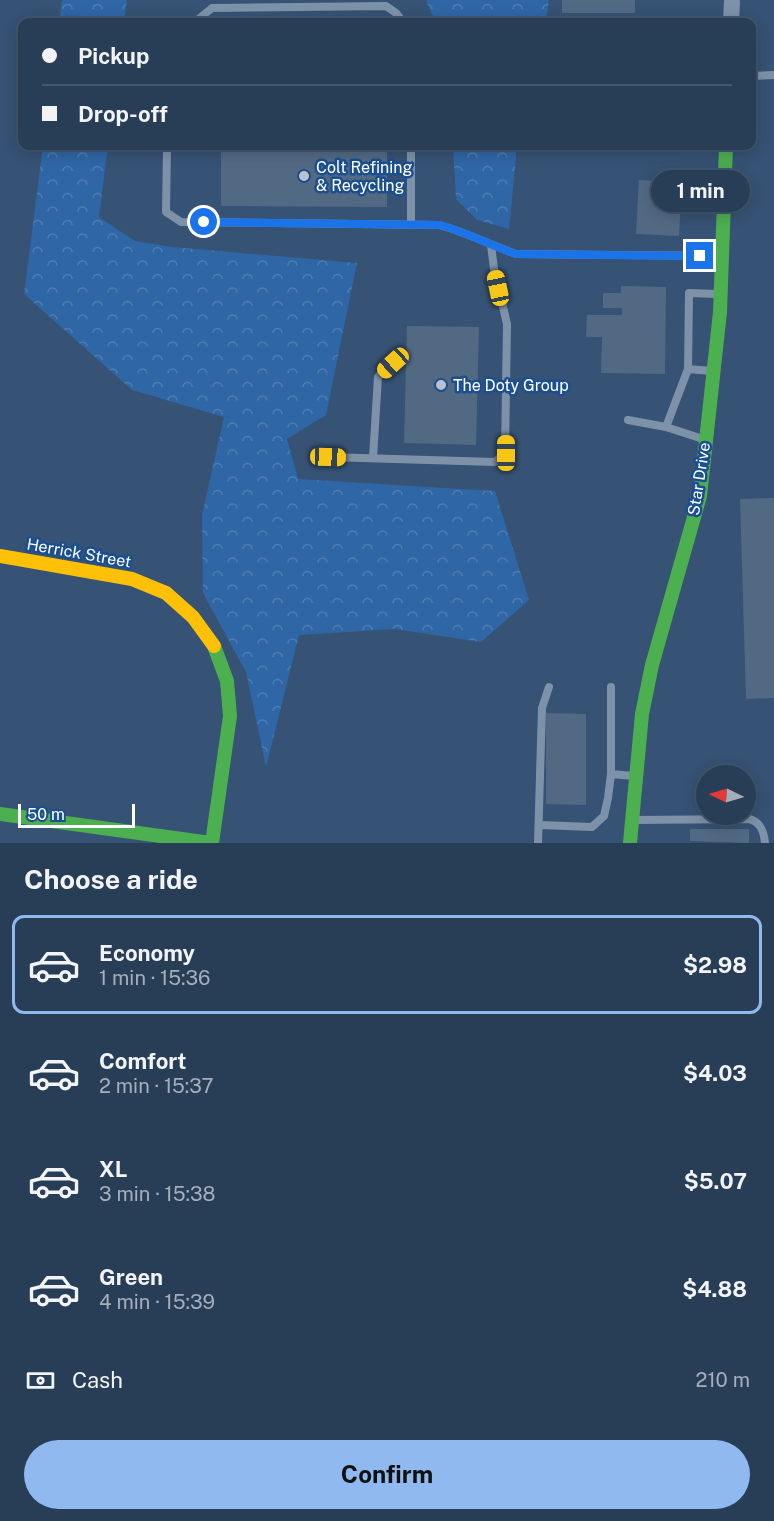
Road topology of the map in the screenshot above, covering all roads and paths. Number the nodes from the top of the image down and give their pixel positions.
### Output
1 (732, 2) dead end
2 (200, 18) edge
3 (400, 18) edge
4 (731, 18) edge
5 (774, 75) edge
6 (756, 76) edge
7 (167, 150) edge
8 (411, 150) edge
9 (726, 150) edge
10 (411, 224) junction
11 (491, 245) junction
12 (723, 256) junction
13 (721, 294) junction
14 (393, 363) dead end
15 (688, 369) junction
16 (713, 371) junction
17 (628, 420) dead end
18 (666, 427) junction
19 (706, 439) junction
20 (328, 457) dead end
21 (373, 458) junction
22 (0, 556) edge
23 (549, 687) dead end
24 (611, 687) dead end
25 (610, 774) junction
26 (635, 776) junction
27 (0, 814) edge
28 (631, 820) junction
29 (540, 825) junction
30 (211, 843) edge
31 (538, 843) edge
32 (630, 843) edge
33 (765, 843) edge

1 - 4 street
2 - 3 lane
5 - 6 lane
7 - 10 lane
8 - 10 lane
9 - 12 street, Star Drive
10 - 11 lane
11 - 12 lane
11 - 21 lane
12 - 13 street, Star Drive
13 - 15 lane
13 - 16 street, Star Drive
14 - 21 lane
15 - 16 lane
15 - 18 lane
16 - 19 street, Star Drive
17 - 18 lane
18 - 19 lane
19 - 26 street, Star Drive
20 - 21 lane
22 - 30 street, Herrick Street
23 - 29 lane
24 - 25 lane
25 - 26 lane
25 - 29 lane
26 - 28 street, Star Drive
27 - 30 street
28 - 32 street, Star Drive
28 - 33 lane
29 - 31 lane

